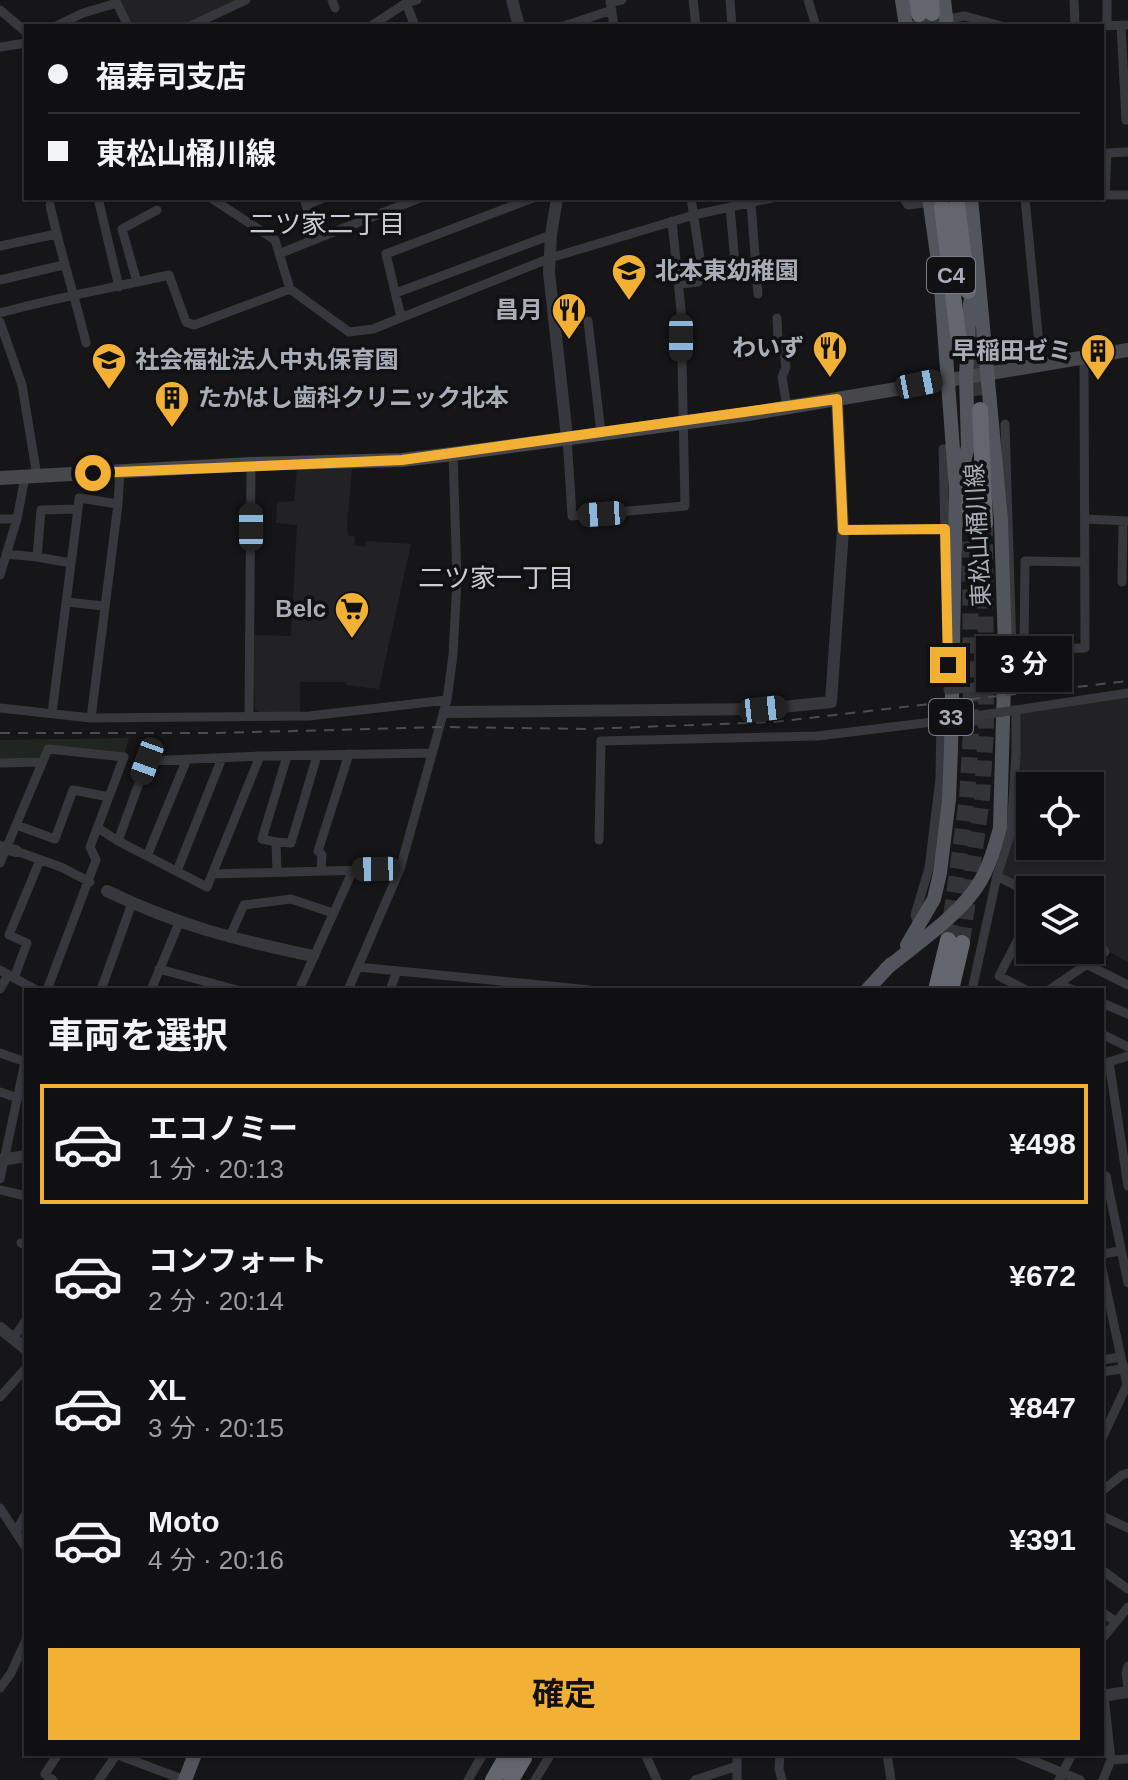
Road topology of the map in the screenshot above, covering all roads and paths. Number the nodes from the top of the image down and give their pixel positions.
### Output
1 (246, 0) edge
2 (512, 0) edge
3 (622, 0) edge
4 (693, 0) edge
5 (730, 0) edge
6 (808, 0) edge
7 (902, 0) edge
8 (944, 0) edge
9 (1074, 0) edge
10 (1107, 0) edge
11 (406, 2) edge
12 (611, 4) edge
13 (0, 10) edge
14 (932, 12) edge
15 (60, 24) edge
16 (127, 24) edge
17 (194, 24) edge
18 (376, 24) edge
19 (414, 24) edge
20 (518, 24) edge
21 (568, 24) edge
22 (614, 24) edge
23 (696, 24) edge
24 (732, 24) edge
25 (815, 24) edge
26 (906, 24) edge
27 (910, 24) edge
28 (994, 24) edge
29 (1075, 24) edge
30 (1124, 25) edge
31 (1104, 26) edge
32 (24, 30) edge
33 (24, 43) edge
34 (0, 47) edge
35 (1128, 120) edge
36 (1128, 152) edge
37 (1104, 184) edge
38 (1104, 195) edge
39 (1128, 195) edge
40 (98, 200) edge
41 (214, 200) edge
42 (414, 200) edge
43 (528, 200) edge
44 (557, 200) edge
45 (691, 200) edge
46 (764, 200) edge
47 (904, 200) edge
48 (1025, 200) edge
49 (305, 201) edge
50 (949, 201) edge
51 (751, 203) junction
52 (50, 205) dead end
53 (730, 207) junction
54 (157, 210) dead end
55 (694, 215) junction
56 (672, 221) junction
57 (56, 234) junction
58 (551, 235) junction
59 (316, 239) junction
60 (0, 246) edge
61 (279, 254) junction
62 (550, 258) junction
63 (700, 258) dead end
64 (63, 265) junction
65 (978, 272) junction
66 (736, 274) dead end
67 (0, 280) edge
68 (137, 282) junction
69 (698, 282) dead end
70 (679, 284) junction
71 (119, 287) junction
72 (290, 289) junction
73 (968, 291) dead end
74 (396, 293) junction
75 (74, 294) junction
76 (758, 294) dead end
77 (0, 313) edge
78 (401, 317) junction
79 (777, 318) dead end
80 (588, 321) dead end
81 (0, 322) edge
82 (86, 343) dead end
83 (959, 343) tunnel mouth
84 (1128, 350) edge
85 (11, 354) junction
86 (0, 357) edge
87 (1084, 357) junction
88 (1041, 365) junction
89 (987, 373) junction
90 (966, 376) junction
91 (947, 379) junction
92 (837, 399) junction
93 (787, 407) junction
94 (980, 410) tunnel mouth
95 (681, 422) junction
96 (1005, 424) dead end
97 (601, 433) junction
98 (567, 437) junction
99 (952, 449) junction
100 (453, 454) junction
101 (251, 464) junction
102 (1001, 467) junction
103 (120, 471) junction
104 (969, 471) dead end
105 (31, 476) junction
106 (0, 478) edge
107 (956, 490) junction
108 (118, 504) junction
109 (78, 509) junction
110 (0, 519) edge
111 (17, 519) junction
112 (1085, 519) junction
113 (1125, 521) edge
114 (945, 529) junction
115 (843, 530) junction
116 (6, 554) junction
117 (37, 557) junction
118 (1011, 561) junction
119 (1025, 561) junction
120 (1084, 562) junction
121 (71, 563) junction
122 (0, 575) edge
123 (1122, 582) dead end
124 (67, 602) junction
125 (104, 606) junction
126 (1013, 650) junction
127 (1024, 650) junction
128 (1128, 693) edge
129 (446, 706) junction
130 (0, 708) edge
131 (1016, 710) junction
132 (52, 713) junction
133 (249, 716) junction
134 (91, 718) junction
135 (941, 721) junction
136 (431, 753) junction
137 (349, 754) junction
138 (260, 756) junction
139 (287, 756) junction
140 (317, 756) junction
141 (222, 758) junction
142 (187, 759) junction
143 (42, 762) junction
144 (0, 763) edge
145 (109, 797) junction
146 (16, 825) junction
147 (98, 828) junction
148 (599, 840) dead end
149 (118, 841) junction
150 (276, 842) junction
151 (8, 848) edge
152 (147, 856) junction
153 (40, 860) junction
154 (0, 863) edge
155 (400, 869) junction
156 (353, 870) junction
157 (177, 871) junction
158 (321, 871) junction
159 (277, 872) junction
160 (213, 874) junction
161 (997, 876) junction
162 (90, 882) junction
163 (1016, 886) edge
164 (107, 891) dead end
165 (132, 903) junction
166 (333, 913) junction
167 (179, 923) junction
168 (919, 926) junction
169 (229, 938) junction
170 (1016, 943) edge
171 (313, 956) junction
172 (1086, 964) joint
173 (358, 967) junction
174 (159, 969) junction
175 (886, 969) junction
176 (397, 971) junction
177 (7, 974) edge
178 (492, 985) edge
179 (1128, 985) edge
180 (208, 986) edge
181 (534, 987) edge
182 (1054, 987) edge
183 (32, 988) edge
184 (48, 988) edge
185 (102, 988) edge
186 (152, 988) edge
187 (300, 988) edge
188 (349, 988) edge
189 (391, 988) edge
190 (869, 988) edge
191 (937, 988) edge
192 (951, 988) edge
193 (972, 988) edge
194 (1022, 988) edge
195 (0, 989) edge
196 (1104, 1004) edge
197 (1128, 1014) edge
198 (1104, 1035) edge
199 (1128, 1047) edge
200 (0, 1053) edge
201 (1128, 1056) edge
202 (24, 1062) edge
203 (1106, 1063) edge
204 (24, 1067) edge
205 (0, 1092) edge
206 (18, 1098) junction
207 (1128, 1104) edge
208 (1116, 1105) junction
209 (5, 1137) edge
210 (1124, 1149) edge
211 (24, 1156) edge
212 (3, 1160) edge
213 (1104, 1176) edge
214 (0, 1179) edge
215 (1127, 1184) edge
216 (0, 1190) edge
217 (24, 1196) edge
218 (1120, 1251) junction
219 (1104, 1254) edge
220 (1128, 1283) edge
221 (1104, 1289) edge
222 (1108, 1320) edge
223 (24, 1323) edge
224 (0, 1328) edge
225 (1128, 1333) edge
226 (1116, 1335) junction
227 (13, 1339) junction
228 (24, 1347) edge
229 (1121, 1357) junction
230 (1104, 1360) edge
231 (1126, 1369) edge
232 (24, 1370) edge
233 (1104, 1372) edge
234 (0, 1397) edge
235 (1107, 1418) edge
236 (1128, 1473) edge
237 (1104, 1490) edge
238 (0, 1508) edge
239 (24, 1517) edge
240 (1104, 1517) edge
241 (1128, 1528) edge
242 (16, 1532) junction
243 (24, 1545) edge
244 (1104, 1571) edge
245 (1128, 1589) edge
246 (1128, 1607) edge
247 (1104, 1613) edge
248 (1116, 1622) junction
249 (1104, 1637) edge
250 (24, 1644) edge
251 (1128, 1666) edge
252 (0, 1688) edge
253 (1128, 1690) edge
254 (1104, 1696) edge
255 (1104, 1716) edge
256 (1105, 1736) edge
257 (57, 1756) edge
258 (117, 1756) edge
259 (121, 1756) edge
260 (194, 1756) edge
261 (482, 1756) edge
262 (516, 1756) edge
263 (550, 1756) edge
264 (646, 1756) edge
265 (737, 1756) edge
266 (780, 1756) edge
267 (887, 1756) edge
268 (1022, 1756) edge
269 (1051, 1756) edge
270 (1071, 1756) edge
271 (1128, 1759) edge
272 (1111, 1760) junction
273 (737, 1766) junction
274 (1047, 1766) junction
275 (1061, 1776) edge
276 (53, 1780) edge
277 (99, 1780) edge
278 (185, 1780) edge
279 (468, 1780) edge
280 (493, 1780) edge
281 (511, 1780) edge
282 (535, 1780) edge
283 (657, 1780) edge
284 (695, 1780) edge
285 (737, 1780) edge
286 (782, 1780) edge
287 (891, 1780) edge
288 (1080, 1780) edge
289 (1103, 1780) edge

1 - 17 street
2 - 20 street
3 - 12 street
4 - 23 street
5 - 24 street
6 - 25 street
7 - 26 main road
8 - 14 main road
9 - 29 street
10 - 31 street
11 - 18 street
11 - 19 street
12 - 21 street
12 - 22 street
13 - 32 street
14 - 27 street
14 - 28 street
15 - 16 street
30 - 31 street
30 - 35 street
33 - 34 street
36 - 37 street
38 - 39 street
40 - 71 street
41 - 61 street
42 - 59 street
43 - 74 street
44 - 58 street
45 - 55 street
46 - 51 street
47 - 50 street
48 - 88 street
49 - 59 street
50 - 65 main road, 東松山桶川線 / 33
50 - 73 highway, C4
50 - 83 highway, C4
50 - 91 main road, 東松山桶川線 / 33
51 - 53 street
51 - 76 street
52 - 57 street
53 - 55 street
53 - 66 street
54 - 68 street
55 - 56 street
55 - 63 street
56 - 62 street
56 - 70 street
57 - 60 street
57 - 64 street
58 - 62 street
58 - 74 street
59 - 61 street
61 - 72 street
62 - 78 street
62 - 98 street
64 - 67 street
64 - 75 street
65 - 89 main road, 東松山桶川線 / 33
65 - 90 main road, 33
68 - 71 street
68 - 72 street
69 - 70 street
70 - 95 street
71 - 75 street
72 - 78 street
74 - 78 street
75 - 77 street
75 - 82 street
79 - 93 street
80 - 97 street
81 - 85 street
84 - 87 main road
85 - 86 street
85 - 105 street
87 - 88 main road
87 - 112 street
88 - 89 main road
89 - 90 main road
89 - 102 main road, 東松山桶川線 / 33
90 - 91 main road
90 - 107 main road, 33
91 - 92 main road
91 - 99 main road, 東松山桶川線 / 33
92 - 93 main road
92 - 115 street
93 - 95 main road
94 - 104 highway
95 - 97 main road
95 - 98 street
96 - 102 street
97 - 98 main road
98 - 100 main road
99 - 107 main road, 東松山桶川線 / 33
99 - 114 street, 東松山桶川線 / 33
100 - 101 main road
100 - 129 street
101 - 103 main road
101 - 133 street
102 - 118 street
102 - 175 main road, 東松山桶川線 / 33
103 - 105 main road
103 - 108 street
105 - 106 main road
105 - 111 street
107 - 168 main road, 東松山桶川線 / 33
108 - 109 street
108 - 125 street
109 - 117 street
109 - 121 street
110 - 111 street
111 - 116 street
112 - 113 street
112 - 120 street
113 - 123 street
114 - 115 street
114 - 126 street, 東松山桶川線 / 33, bridge
115 - 129 street
116 - 117 street
116 - 122 street
117 - 121 street
118 - 119 street
118 - 126 street
119 - 120 street
119 - 127 street
120 - 127 street
121 - 124 street
124 - 125 street
124 - 132 street
125 - 134 street
126 - 127 street
128 - 131 street
129 - 133 street
129 - 136 street
130 - 132 street
131 - 135 street, bridge
131 - 161 street
132 - 134 street
133 - 134 street
135 - 148 street
135 - 168 street, 33
136 - 137 street
136 - 155 street
137 - 140 street
137 - 158 street
138 - 139 street
138 - 141 street
138 - 160 street
139 - 140 street
139 - 150 street
140 - 150 street
141 - 142 street
141 - 157 street
142 - 149 street
142 - 152 street
143 - 144 street
143 - 145 street
143 - 146 street
145 - 146 street
145 - 147 street
146 - 151 street
147 - 149 street
147 - 162 street
149 - 152 street
150 - 159 street
151 - 153 street
151 - 154 street
152 - 157 street
153 - 162 street
153 - 177 street
155 - 156 street
155 - 173 street
156 - 158 street
156 - 166 street
157 - 160 street
158 - 159 street
159 - 160 street
161 - 163 street
161 - 193 street
162 - 184 street
164 - 165 street
165 - 167 street
165 - 185 street
166 - 169 street
166 - 171 street
167 - 169 street
167 - 174 street
168 - 175 main road, 東松山桶川線 / 33
169 - 171 street
170 - 194 street
171 - 187 street
172 - 179 street
172 - 182 street
173 - 176 street
173 - 188 street
174 - 180 street
174 - 186 street
175 - 190 main road, 東松山桶川線 / 33
176 - 178 street
176 - 189 street
177 - 183 street
177 - 195 street
178 - 181 street
191 - 192 highway
196 - 197 street
198 - 199 street
200 - 202 street
201 - 203 street
203 - 208 street
204 - 206 street
205 - 206 street
206 - 209 street
207 - 208 street
208 - 210 street
209 - 212 street
210 - 215 street
211 - 212 street
212 - 214 street
213 - 215 street
213 - 218 street
216 - 217 street
218 - 219 street
218 - 220 street
221 - 222 street
222 - 226 street
223 - 227 street
224 - 227 street
225 - 226 street
226 - 229 street
227 - 228 street
229 - 230 street
229 - 231 street
231 - 233 street
231 - 235 street
232 - 234 street
236 - 237 street
238 - 242 street
239 - 242 street
240 - 241 street
242 - 243 street
244 - 245 street
246 - 248 street
247 - 248 street
248 - 249 street
250 - 252 street
251 - 253 street
253 - 254 street
255 - 256 street
256 - 272 street
257 - 276 street
258 - 277 street
259 - 278 street
260 - 278 main road
261 - 279 street
262 - 280 highway
262 - 281 highway
263 - 282 street
264 - 283 street
265 - 273 street
266 - 286 street
267 - 287 street
268 - 274 street
269 - 274 street
270 - 275 street
271 - 272 street
272 - 289 street
273 - 284 street
273 - 285 street
274 - 275 street
275 - 288 street

